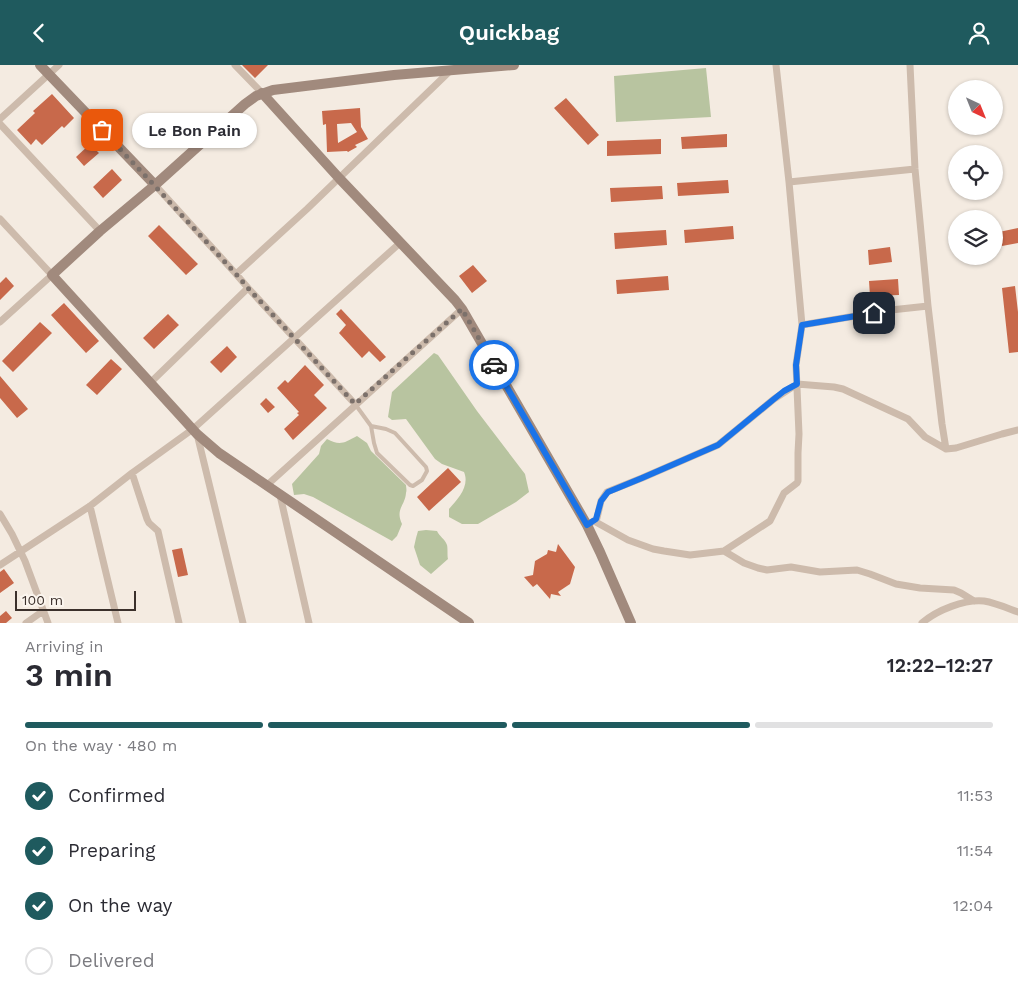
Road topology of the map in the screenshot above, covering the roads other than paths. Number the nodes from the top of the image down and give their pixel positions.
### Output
1 (40, 65) edge
2 (59, 65) edge
3 (235, 65) edge
4 (514, 65) edge
5 (776, 65) edge
6 (910, 65) edge
7 (450, 71) junction
8 (48, 75) junction
9 (262, 93) junction
10 (0, 119) edge
11 (0, 123) edge
12 (915, 169) junction
13 (339, 178) junction
14 (789, 182) junction
15 (154, 185) junction
16 (0, 219) edge
17 (100, 231) junction
18 (400, 243) junction
19 (236, 274) junction
20 (52, 275) junction
21 (248, 288) junction
22 (928, 306) junction
23 (462, 309) junction
24 (0, 321) edge
25 (802, 325) junction
26 (295, 339) junction
27 (150, 383) junction
28 (797, 384) junction
29 (355, 404) junction
30 (371, 426) junction
31 (1018, 430) edge
32 (195, 431) junction
33 (946, 449) junction
34 (132, 473) junction
35 (266, 485) junction
36 (280, 495) junction
37 (90, 506) junction
38 (0, 514) edge
39 (590, 523) junction
40 (21, 551) junction
41 (724, 551) junction
42 (0, 565) edge
43 (974, 601) junction
44 (43, 611) junction
45 (1018, 612) edge
46 (26, 623) edge
47 (48, 623) edge
48 (118, 623) edge
49 (179, 623) edge
50 (243, 623) edge
51 (309, 623) edge
52 (469, 623) edge
53 (632, 623) edge
54 (922, 623) edge

1 - 8 main road
2 - 8 street
3 - 9 street
4 - 7 main road
5 - 14 street
6 - 12 street
7 - 9 main road
7 - 13 street
8 - 10 street
8 - 15 main road
9 - 13 main road
9 - 15 main road
11 - 17 street
12 - 14 street
12 - 22 street
13 - 18 main road
13 - 19 street
14 - 25 street
15 - 17 main road
15 - 19 street
16 - 20 street
17 - 20 main road
18 - 23 main road
18 - 26 street
19 - 21 street
20 - 24 street
20 - 27 main road
21 - 26 street
21 - 27 street
22 - 25 street
22 - 33 street
23 - 29 street
23 - 39 main road
25 - 28 street
26 - 29 street
26 - 32 street
27 - 32 main road
28 - 33 street
28 - 39 street
28 - 41 street
29 - 30 lane
29 - 35 street
30 - 30 lane
31 - 33 street
32 - 34 street
32 - 35 main road
32 - 50 street
34 - 37 street
34 - 49 street
35 - 36 main road
36 - 51 street
36 - 52 main road
37 - 40 street
37 - 48 street
38 - 40 street
39 - 41 street
39 - 53 main road
40 - 42 street
40 - 44 street
41 - 43 street
43 - 45 street
43 - 54 street
44 - 46 street
44 - 47 street

